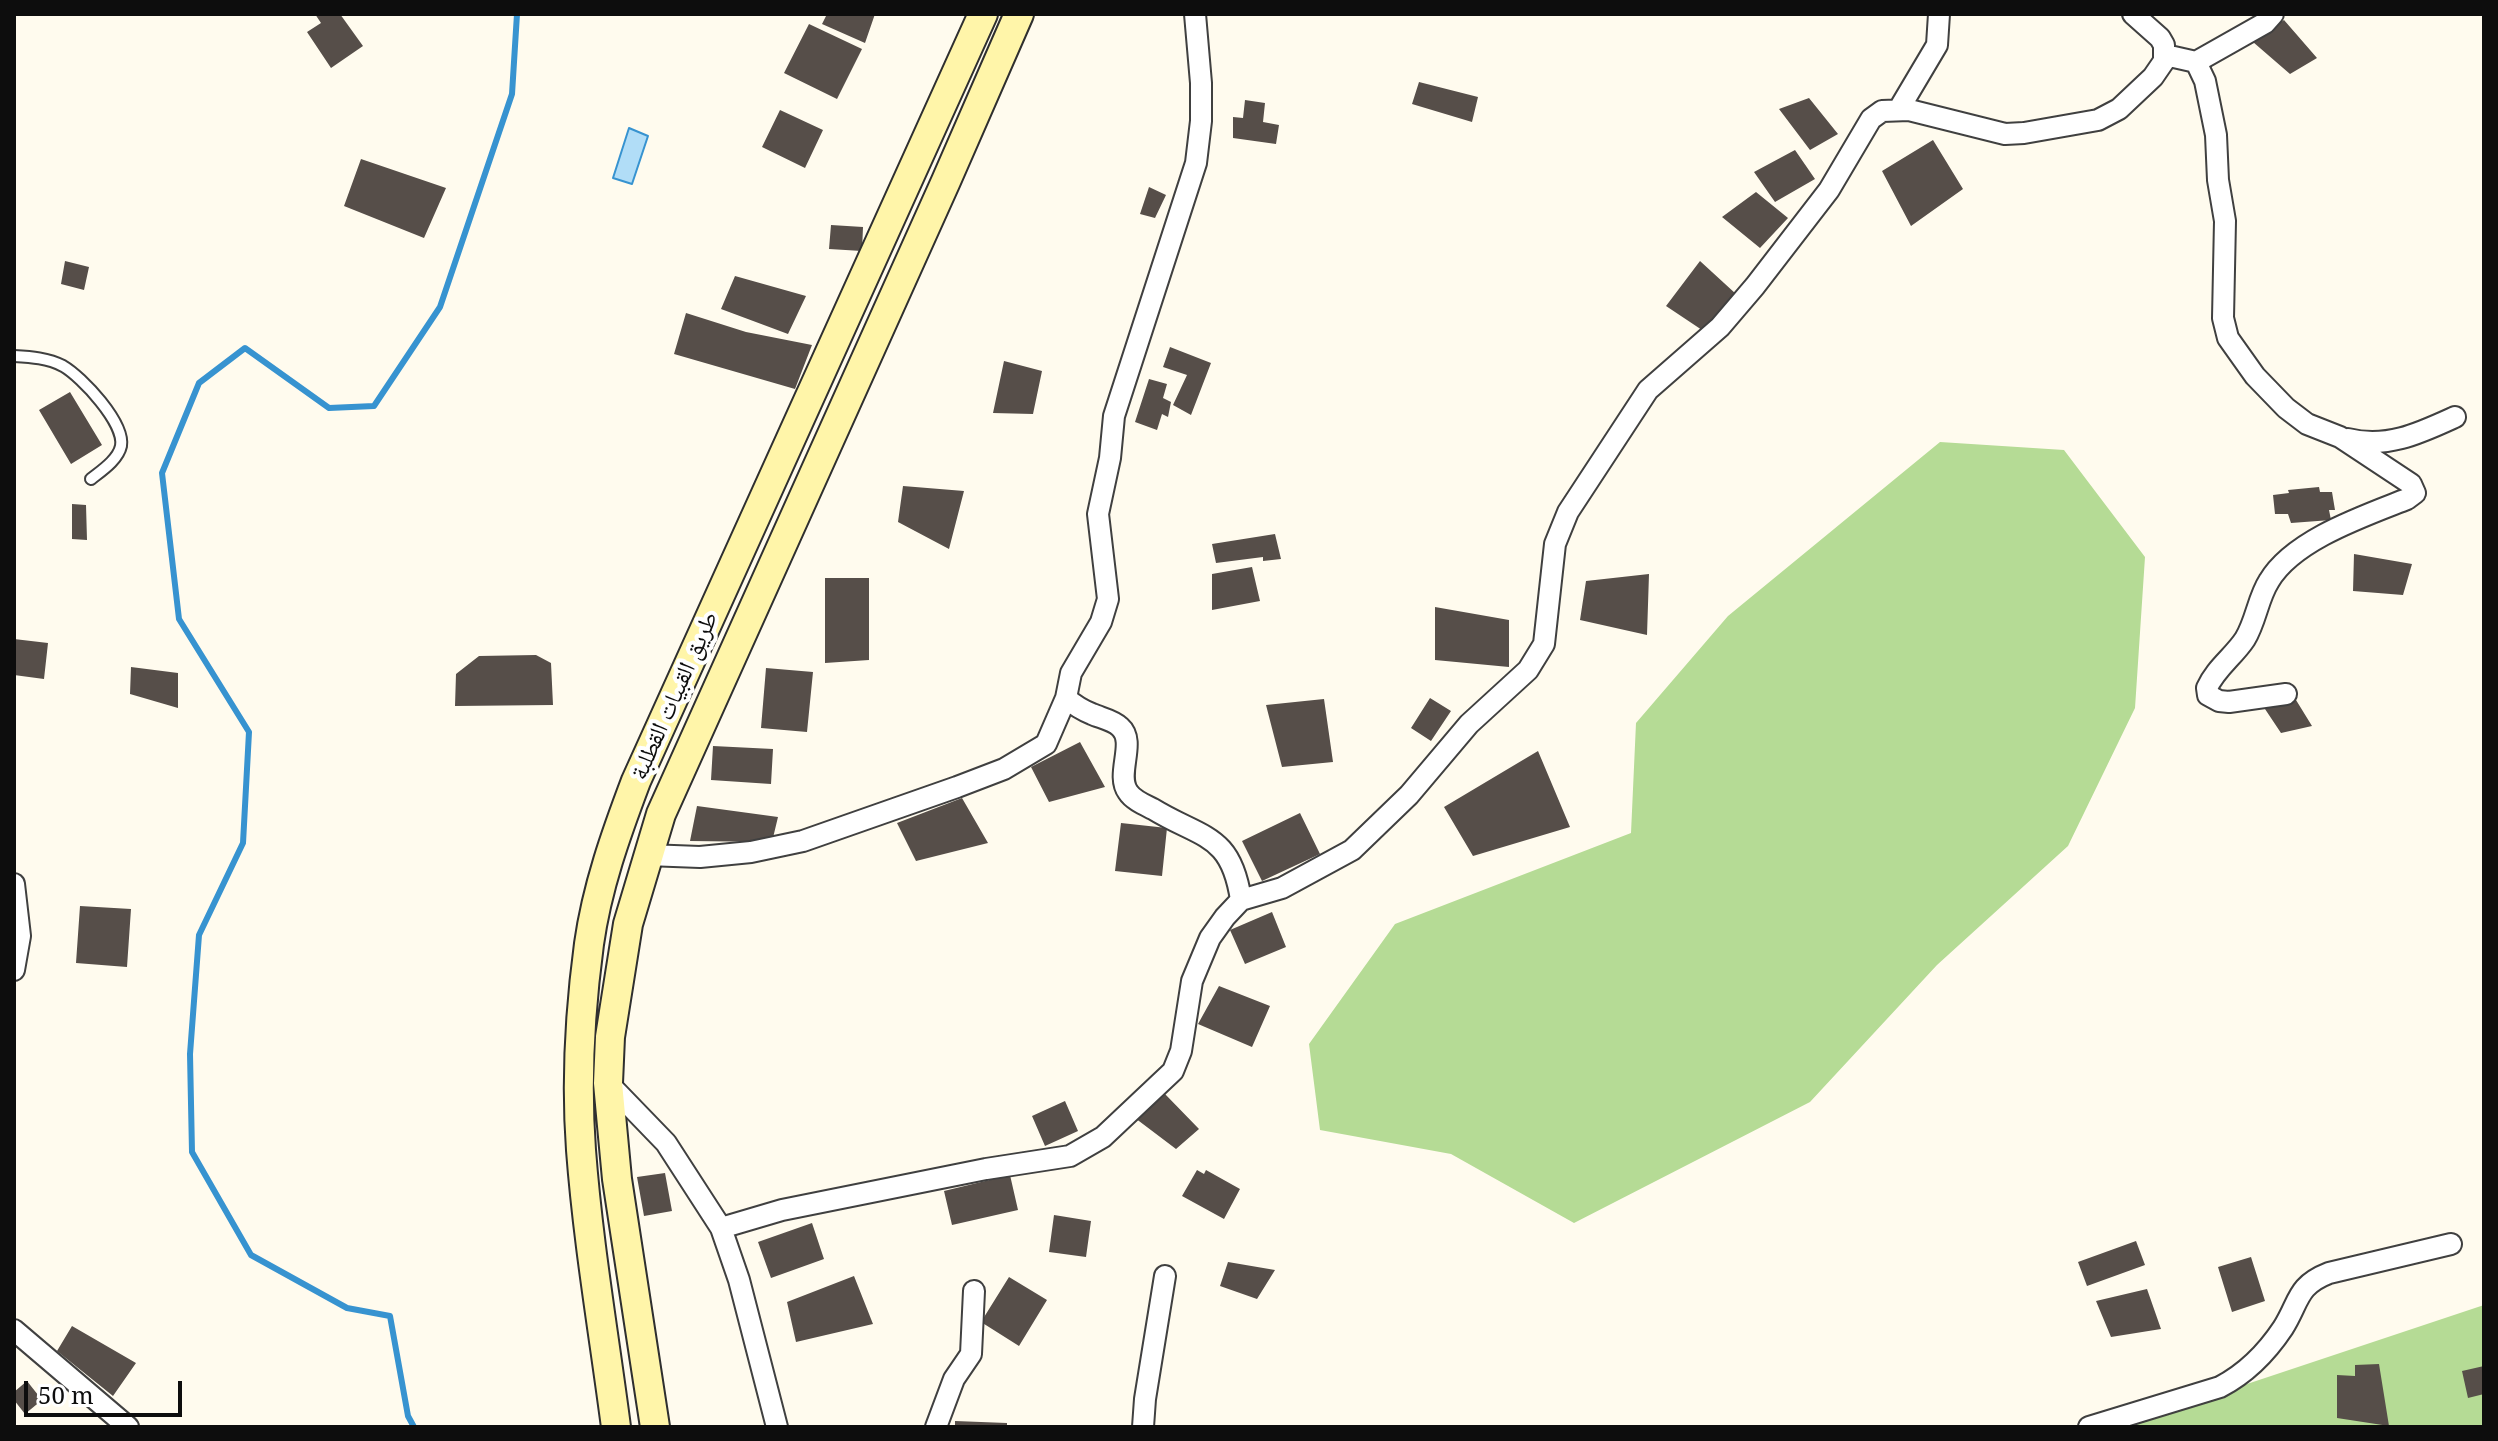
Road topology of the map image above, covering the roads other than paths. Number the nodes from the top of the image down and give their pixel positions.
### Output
1 (983, 14) edge
2 (1019, 14) edge
3 (1195, 14) edge
4 (1939, 14) edge
5 (2133, 14) edge
6 (2273, 14) edge
7 (2165, 55) junction
8 (2196, 62) junction
9 (1899, 109) junction
10 (14, 356) edge
11 (2455, 417) dead end
12 (2340, 437) junction
13 (91, 479) dead end
14 (2286, 694) dead end
15 (1066, 698) junction
16 (647, 855) junction
17 (14, 884) edge
18 (1241, 900) junction
19 (14, 970) edge
20 (608, 1083) junction
21 (721, 1228) junction
22 (2451, 1244) dead end
23 (1165, 1276) dead end
24 (974, 1291) dead end
25 (14, 1330) edge
26 (128, 1427) edge
27 (616, 1427) edge
28 (655, 1427) edge
29 (777, 1427) edge
30 (936, 1427) edge
31 (1143, 1427) edge
32 (2089, 1427) edge

1 - 27 main road, طريق القبيات القطلبة
2 - 16 main road
3 - 15 street
4 - 9 street
5 - 7 street
6 - 8 street
7 - 8 street
7 - 9 street
8 - 12 street
9 - 18 street
10 - 13 lane
11 - 12 street
12 - 14 street
15 - 16 street
15 - 18 street
16 - 20 main road
17 - 19 street
18 - 21 street
20 - 21 street
20 - 28 main road
21 - 29 street
22 - 32 street
23 - 31 street
24 - 30 street
25 - 26 street

